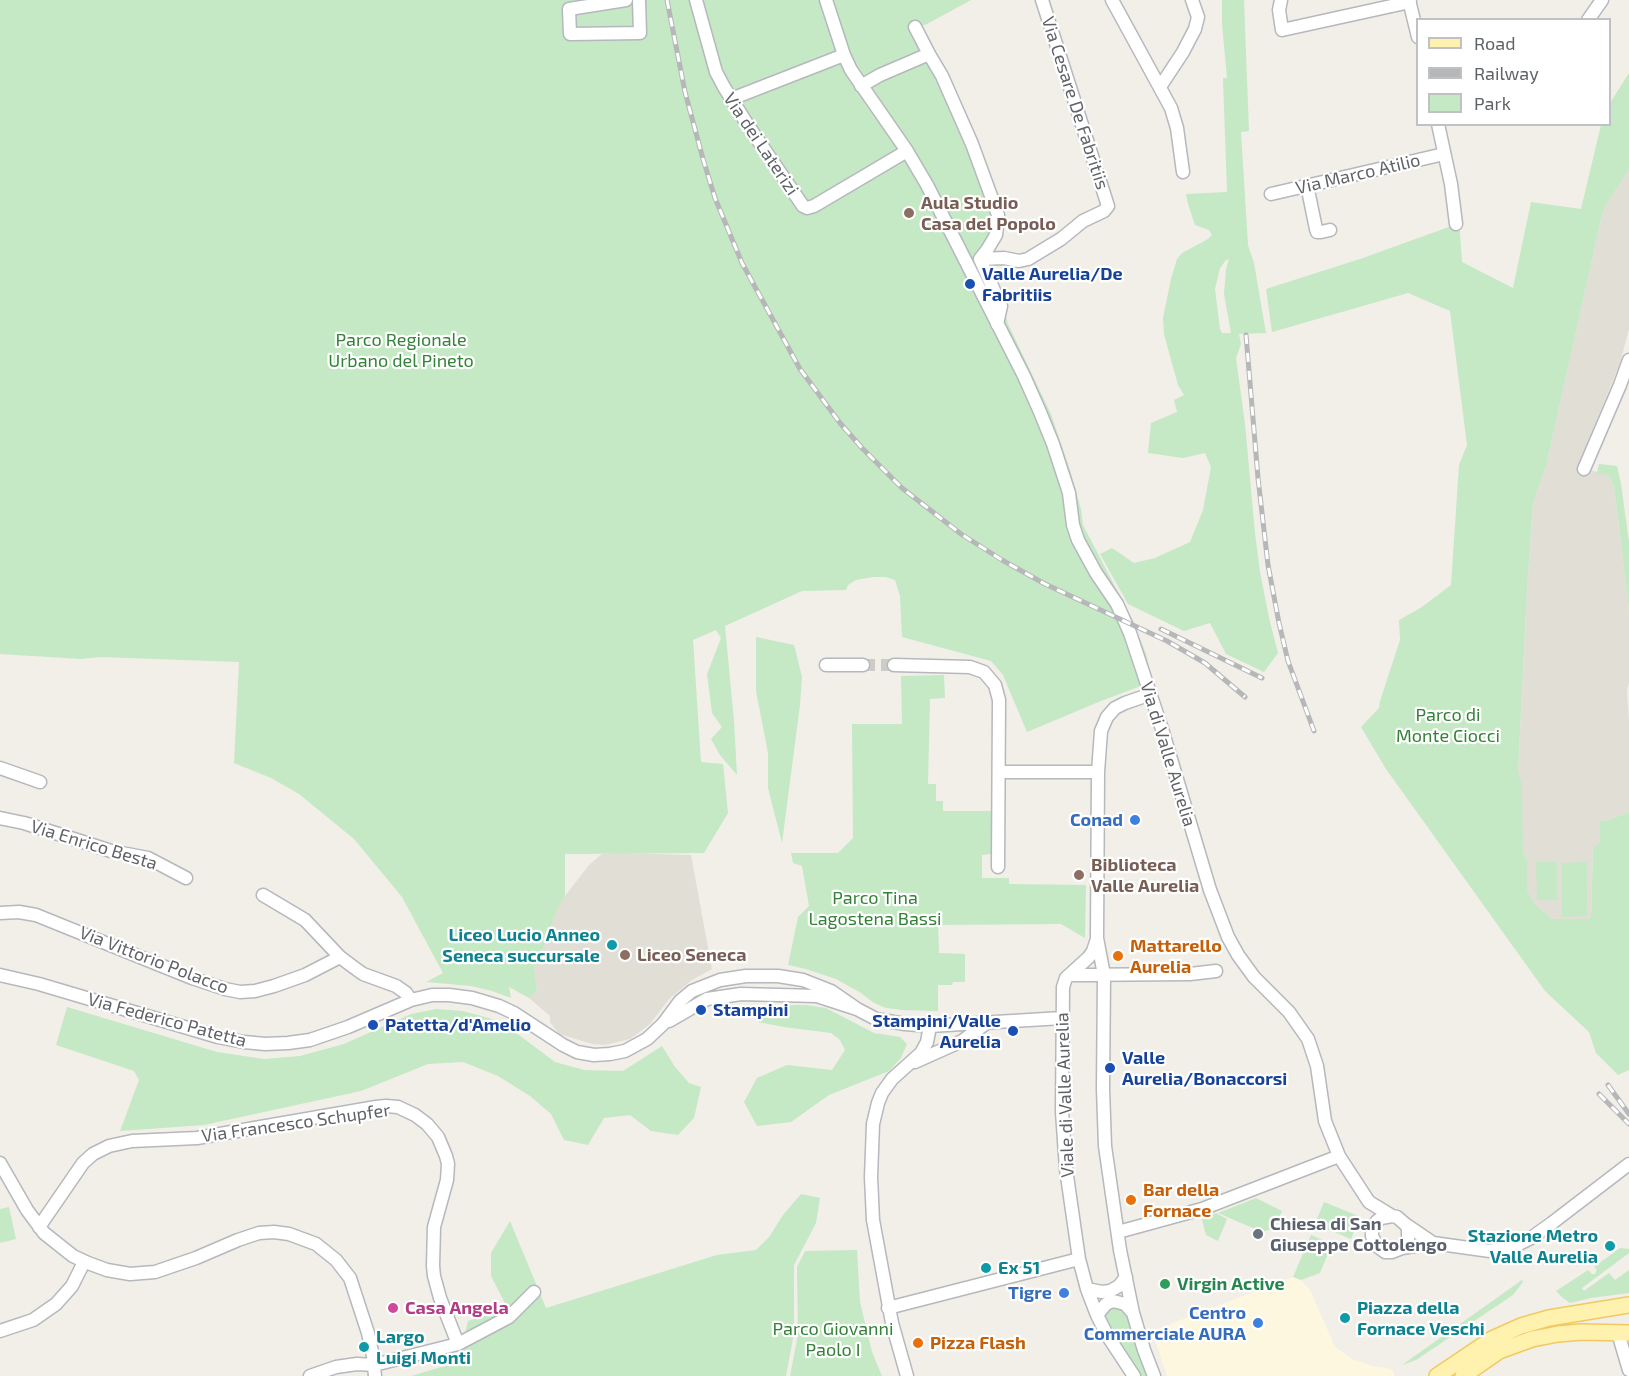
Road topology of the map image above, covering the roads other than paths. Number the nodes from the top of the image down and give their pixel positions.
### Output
1 (626, 0) edge
2 (639, 0) edge
3 (696, 0) edge
4 (825, 0) edge
5 (1042, 0) edge
6 (1112, 0) edge
7 (1192, 0) edge
8 (1281, 0) edge
9 (1602, 0) edge
10 (1409, 1) edge
11 (1589, 18) edge
12 (915, 27) dead end
13 (1416, 29) edge
14 (929, 54) junction
15 (844, 55) junction
16 (861, 86) junction
17 (1160, 87) junction
18 (731, 99) junction
19 (1438, 126) edge
20 (907, 151) junction
21 (1444, 154) junction
22 (1183, 172) dead end
23 (1307, 185) junction
24 (1271, 194) dead end
25 (1456, 224) dead end
26 (1330, 230) dead end
27 (980, 259) junction
28 (997, 324) junction
29 (1629, 360) edge
30 (1584, 469) dead end
31 (826, 665) dead end
32 (863, 665) tunnel mouth
33 (894, 665) tunnel mouth
34 (1150, 694) junction
35 (0, 768) edge
36 (999, 772) junction
37 (1098, 772) junction
38 (40, 782) dead end
39 (0, 818) edge
40 (998, 867) dead end
41 (186, 878) dead end
42 (263, 895) dead end
43 (0, 913) edge
44 (1097, 938) junction
45 (340, 957) junction
46 (1216, 971) dead end
47 (0, 975) edge
48 (1070, 975) junction
49 (1104, 975) junction
50 (411, 1000) junction
51 (856, 1009) junction
52 (1062, 1018) junction
53 (988, 1022) junction
54 (663, 1024) junction
55 (930, 1026) junction
56 (911, 1064) junction
57 (1339, 1156) junction
58 (0, 1163) edge
59 (1629, 1164) edge
60 (1370, 1202) junction
61 (1392, 1216) junction
62 (1405, 1224) junction
63 (39, 1227) junction
64 (1373, 1228) junction
65 (1118, 1232) junction
66 (1433, 1243) junction
67 (1402, 1248) junction
68 (1079, 1259) junction
69 (84, 1262) junction
70 (1126, 1277) junction
71 (1087, 1289) junction
72 (534, 1292) dead end
73 (1629, 1305) edge
74 (888, 1308) junction
75 (1133, 1313) junction
76 (1097, 1315) junction
77 (0, 1331) edge
78 (1623, 1333) edge
79 (458, 1344) junction
80 (375, 1370) edge
81 (1629, 1370) edge
82 (316, 1374) edge
83 (907, 1376) edge
84 (1134, 1376) edge
85 (1154, 1376) edge
86 (1437, 1376) edge
87 (1463, 1376) edge

1 - 2 street
3 - 18 street, Via dei Laterizi
4 - 15 street, Via di Valle Aurelia
5 - 27 street, Via Cesare De Fabritiis
6 - 17 street
7 - 17 street
8 - 10 street
9 - 11 street
10 - 13 street
12 - 14 street
14 - 16 street
14 - 27 street
15 - 16 street, Via di Valle Aurelia
15 - 18 street
16 - 20 street, Via di Valle Aurelia
17 - 22 street
18 - 20 street, Via dei Laterizi
19 - 21 street
20 - 28 street, Via di Valle Aurelia
21 - 23 street, Via Marco Atilio
21 - 25 street
23 - 24 street, Via Marco Atilio
23 - 26 street
27 - 28 street, Via di Valle Aurelia
28 - 34 street, Via di Valle Aurelia
29 - 30 street
31 - 32 street
33 - 36 street
34 - 37 street, Viale di Valle Aurelia
34 - 57 street, Via di Valle Aurelia
35 - 38 street
36 - 37 street
36 - 40 street
37 - 44 street, Viale di Valle Aurelia
39 - 41 street, Via Enrico Besta
42 - 45 street
43 - 45 street, Via Vittorio Polacco
44 - 48 street, Viale di Valle Aurelia
44 - 49 street, Viale di Valle Aurelia
45 - 50 street
46 - 49 street
47 - 50 street, Via Federico Patetta
48 - 49 street
48 - 52 street, Viale di Valle Aurelia
49 - 65 street, Viale di Valle Aurelia
50 - 54 street, Via Federico Patetta
51 - 54 street
51 - 54 street
51 - 55 street
52 - 53 street
52 - 68 street, Viale di Valle Aurelia
53 - 55 street
53 - 56 street
55 - 56 street
56 - 74 street
57 - 60 street, Via di Valle Aurelia
57 - 65 street
58 - 63 street
59 - 66 street, Via di Valle Aurelia
60 - 61 street, Via di Valle Aurelia
60 - 64 street, Via di Valle Aurelia
61 - 62 street, Via di Valle Aurelia
61 - 64 street
62 - 66 street, Via di Valle Aurelia
62 - 67 street
63 - 69 street
63 - 79 street, Via Francesco Schupfer
64 - 67 street, Via di Valle Aurelia
65 - 70 street, Viale di Valle Aurelia
66 - 67 street, Via di Valle Aurelia
68 - 71 street, Viale di Valle Aurelia
68 - 74 street
69 - 77 street
69 - 80 street
70 - 71 street
70 - 75 street, Viale di Valle Aurelia
71 - 76 street, Viale di Valle Aurelia
72 - 79 street
73 - 86 main road
74 - 83 street
75 - 76 street
75 - 85 street, Viale di Valle Aurelia
76 - 84 street, Viale di Valle Aurelia
78 - 81 street
78 - 87 main road
79 - 80 street
80 - 82 street

